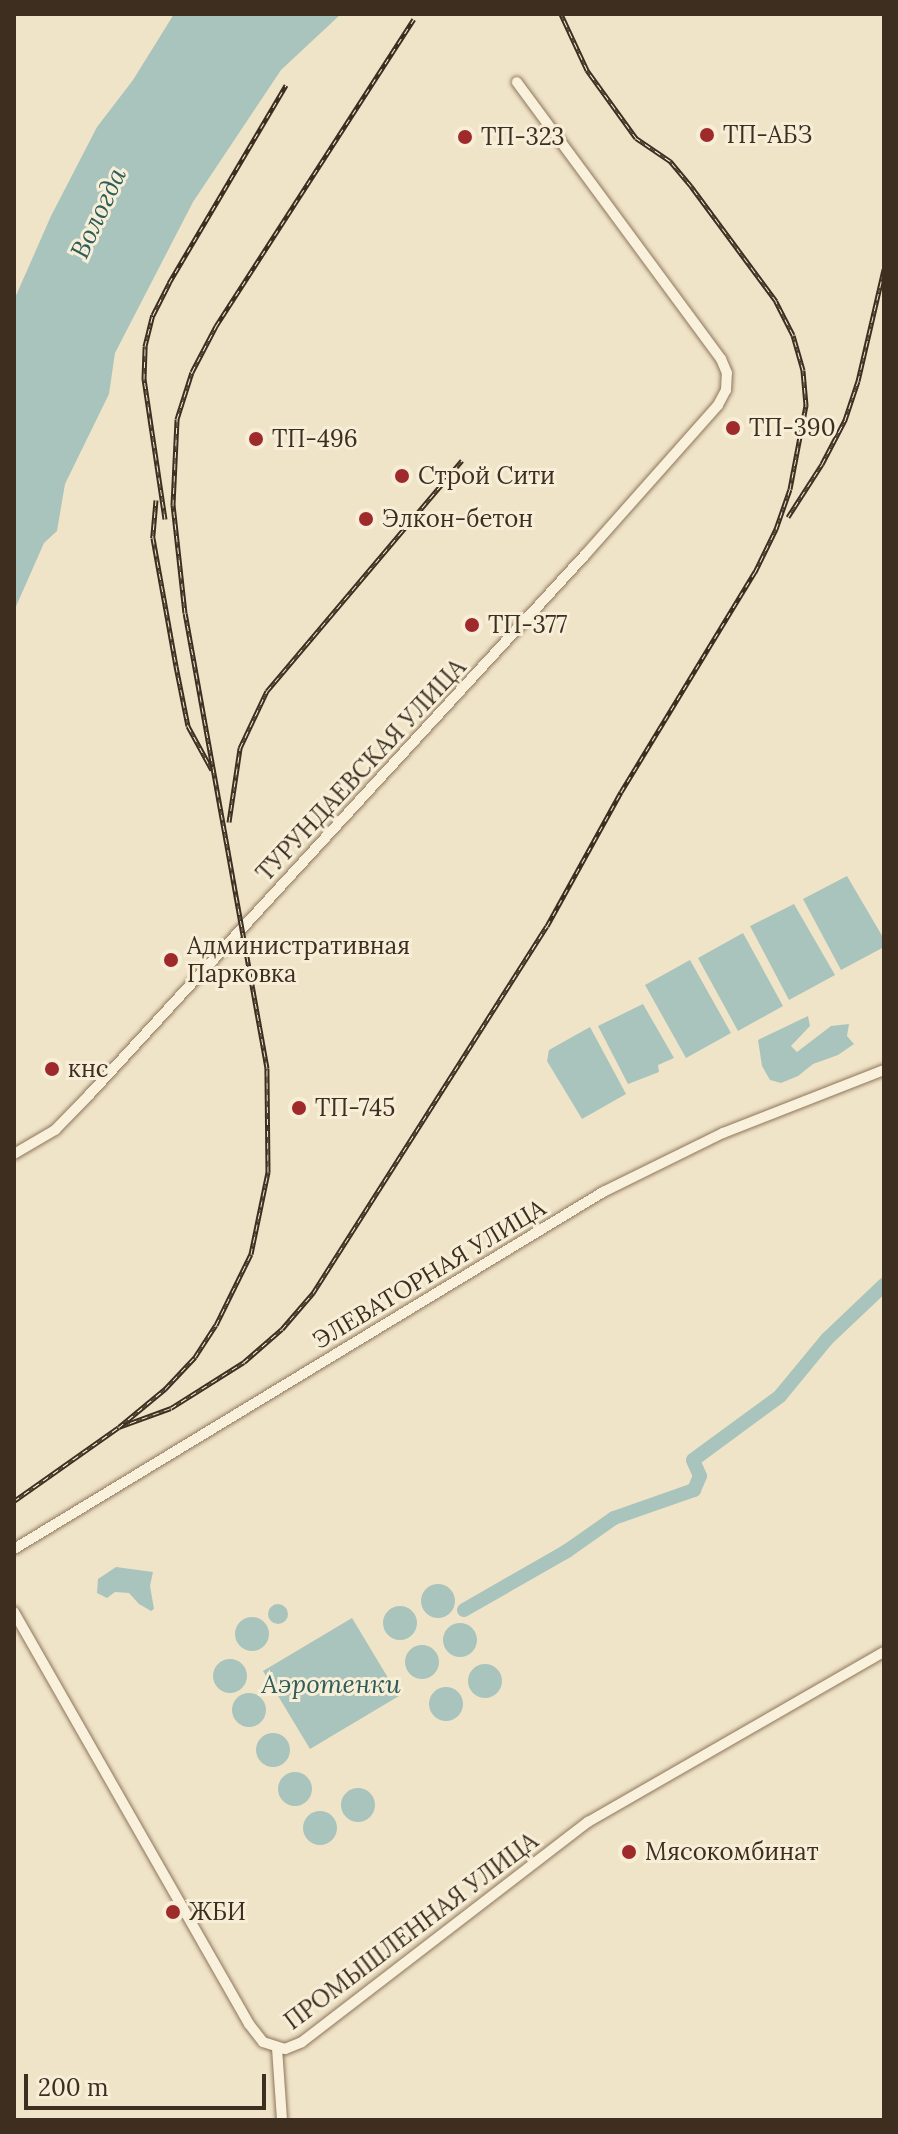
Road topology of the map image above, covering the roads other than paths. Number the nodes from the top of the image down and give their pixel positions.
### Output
1 (517, 82) dead end
2 (884, 1070) edge
3 (14, 1154) edge
4 (14, 1549) edge
5 (14, 1612) edge
6 (884, 1652) edge
7 (277, 2048) junction
8 (282, 2120) edge

1 - 3 street, ТУРУНДАЕВСКАЯ УЛИЦА
2 - 4 street, ЭЛЕВАТОРНАЯ УЛИЦА
5 - 7 street, ПРОМЫШЛЕННАЯ УЛИЦА
6 - 7 street, ПРОМЫШЛЕННАЯ УЛИЦА
7 - 8 street

